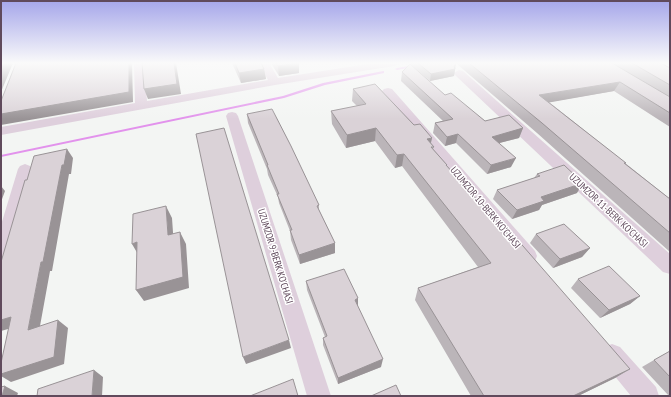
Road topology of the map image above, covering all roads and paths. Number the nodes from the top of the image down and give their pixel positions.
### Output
1 (140, 82) edge
2 (275, 82) edge
3 (468, 82) edge
4 (388, 91) dead end
5 (141, 106) junction
6 (232, 116) dead end
7 (1, 132) edge
8 (25, 168) dead end
9 (1, 256) edge
10 (537, 266) edge
11 (670, 266) edge
12 (603, 345) edge
13 (643, 395) edge
14 (319, 396) edge

1 - 5 street
2 - 5 street
3 - 11 street, UZUMZOR 11-BERK KO'CHASI
4 - 10 street, UZUMZOR 10-BERK KO'CHASI
5 - 7 street
6 - 14 street, UZUMZOR 9-BERK KO'CHASI
8 - 9 street
12 - 13 street

